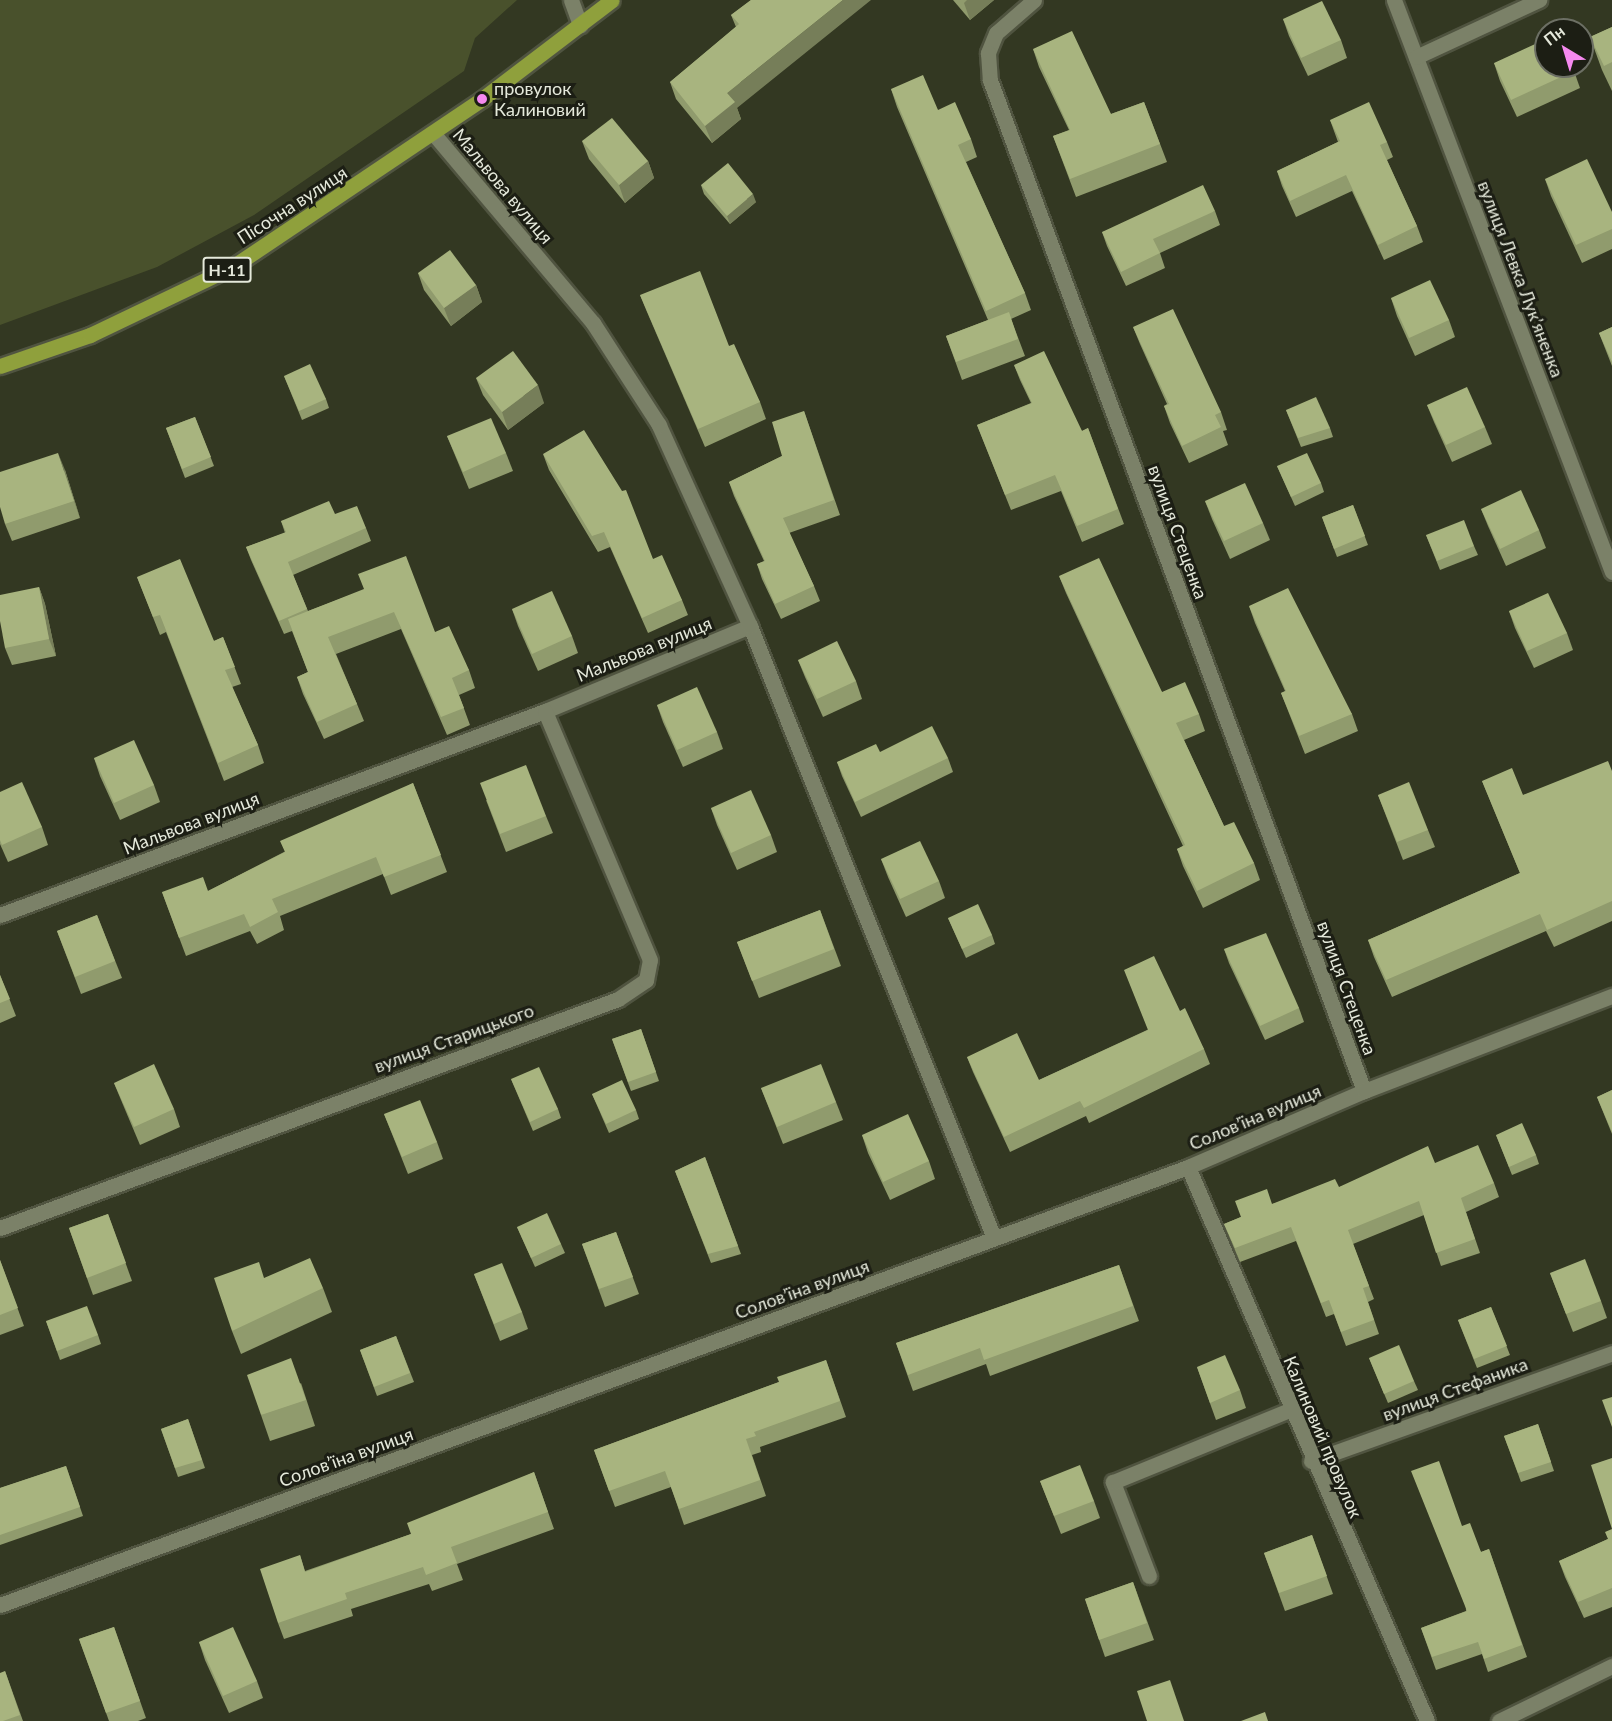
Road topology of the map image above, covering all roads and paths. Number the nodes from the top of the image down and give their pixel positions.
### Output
1 (571, 0) edge
2 (612, 0) edge
3 (1034, 0) edge
4 (1394, 0) edge
5 (1539, 0) edge
6 (580, 25) junction
7 (1416, 57) junction
8 (433, 133) junction
9 (0, 366) edge
10 (1612, 572) edge
11 (750, 626) junction
12 (545, 711) junction
13 (0, 915) edge
14 (1612, 996) edge
15 (1364, 1091) junction
16 (1188, 1167) junction
17 (0, 1228) edge
18 (994, 1238) junction
19 (1612, 1353) edge
20 (1289, 1410) junction
21 (1311, 1461) junction
22 (1149, 1576) dead end
23 (0, 1605) edge
24 (1612, 1666) edge
25 (1427, 1721) edge
26 (1499, 1721) edge

1 - 6 street
2 - 6 main road, Н-11
3 - 15 street, вулиця Стеценка
4 - 7 street, вулиця Левка Лукʼяненка
5 - 7 street
6 - 8 main road, Н-11
7 - 10 street, вулиця Левка Лукʼяненка
8 - 9 main road, Пісочна вулиця / Н-11
8 - 11 street, Мальвова вулиця
11 - 12 street, Мальвова вулиця
11 - 18 street
12 - 13 street, Мальвова вулиця
12 - 17 street, вулиця Старицького
14 - 15 street, Соловʼїна вулиця
15 - 16 street, Соловʼїна вулиця
16 - 18 street, Соловʼїна вулиця
16 - 20 street, Калиновий провулок
18 - 23 street, Соловʼїна вулиця
19 - 21 street, вулиця Стефаника
20 - 21 street, Калиновий провулок
20 - 22 street
21 - 25 street, Калиновий провулок
24 - 26 street

